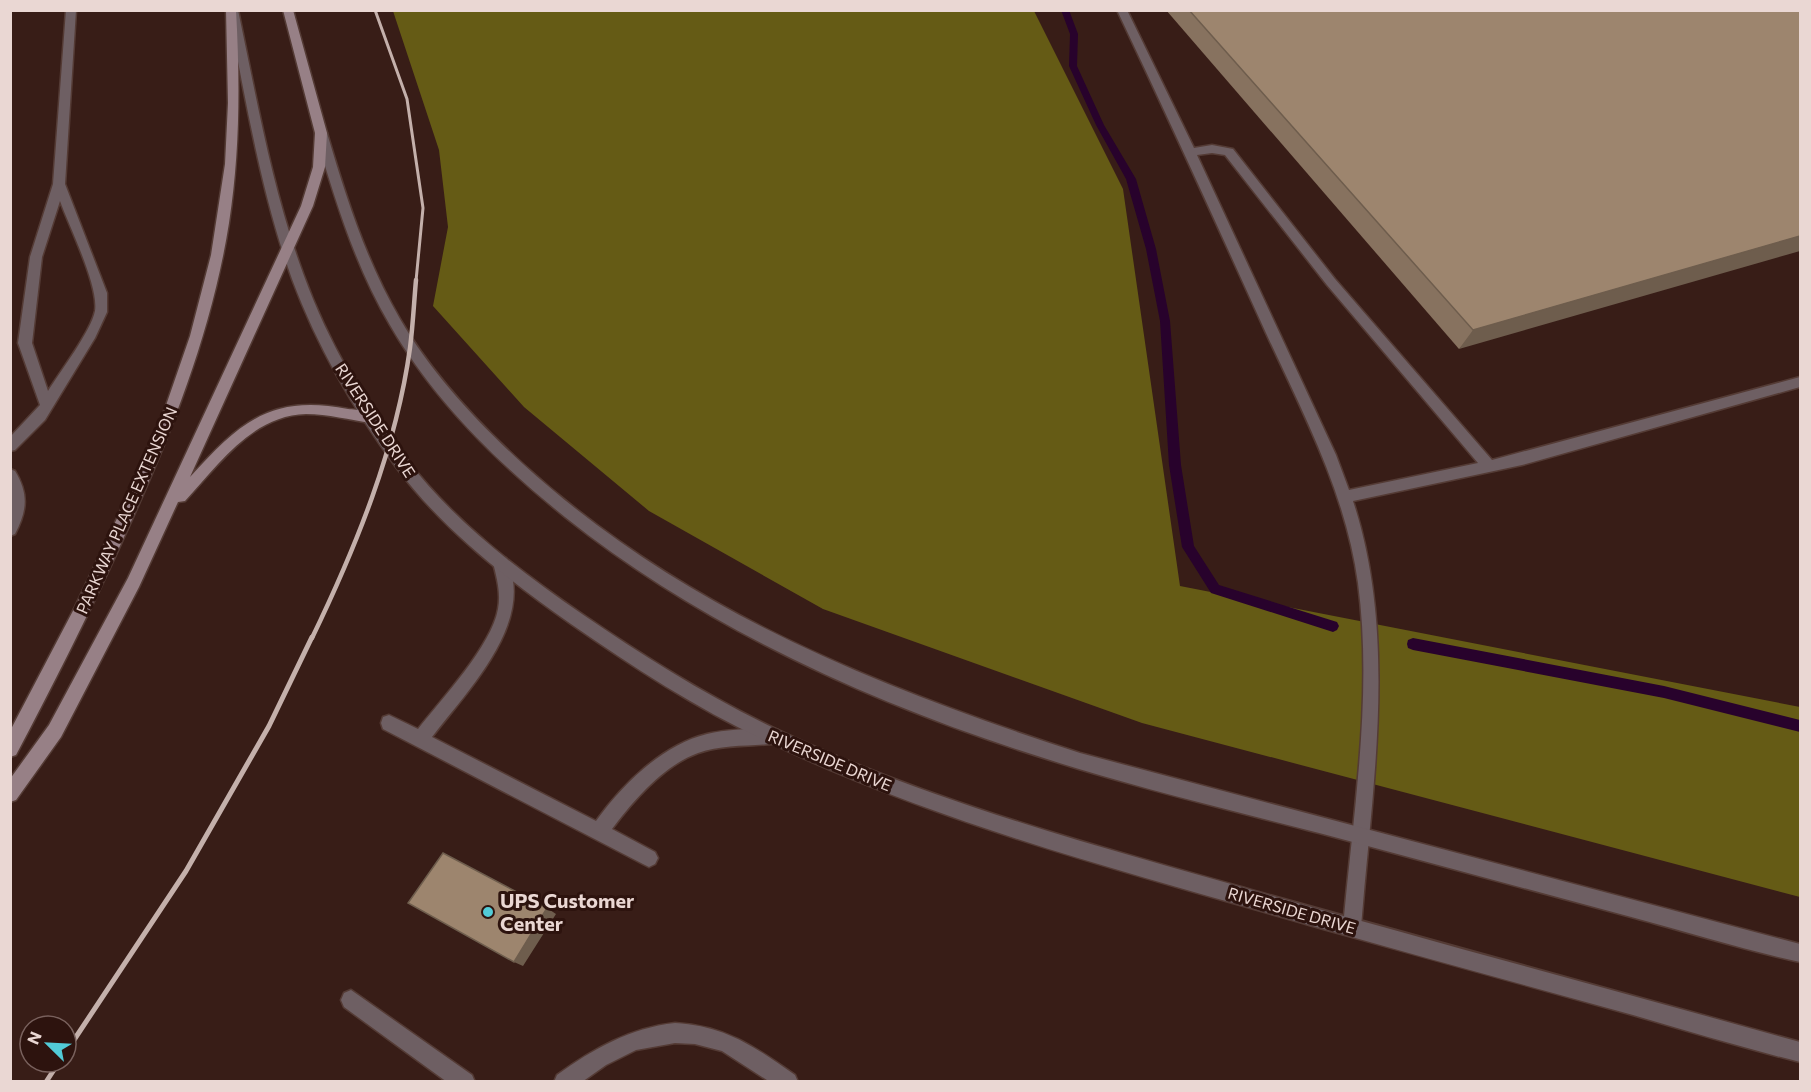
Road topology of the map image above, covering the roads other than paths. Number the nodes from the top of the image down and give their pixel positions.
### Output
1 (71, 10) edge
2 (232, 10) edge
3 (288, 10) edge
4 (1122, 10) edge
5 (321, 133) junction
6 (1190, 152) junction
7 (59, 184) junction
8 (289, 249) junction
9 (1800, 382) edge
10 (46, 404) junction
11 (371, 418) junction
12 (10, 446) edge
13 (1490, 466) junction
14 (10, 475) edge
15 (1345, 497) junction
16 (170, 509) junction
17 (10, 530) edge
18 (501, 563) junction
19 (389, 723) dead end
20 (772, 736) junction
21 (420, 739) junction
22 (10, 749) edge
23 (10, 794) edge
24 (599, 832) junction
25 (1359, 837) junction
26 (650, 858) dead end
27 (1352, 927) junction
28 (1800, 952) edge
29 (351, 1000) dead end
30 (1800, 1052) edge
31 (465, 1082) edge
32 (564, 1082) edge
33 (788, 1082) edge

1 - 7 street
2 - 8 street, RIVERSIDE DRIVE
2 - 22 main road, PARKWAY PLACE EXTENSION
3 - 5 main road
4 - 6 street
5 - 8 main road, PARKWAY PLACE EXTENSION
5 - 25 street
6 - 13 street
6 - 15 street
7 - 10 street
7 - 10 street
8 - 11 street, RIVERSIDE DRIVE
8 - 16 main road, PARKWAY PLACE EXTENSION
9 - 13 street
10 - 12 street
11 - 16 main road
11 - 18 street, RIVERSIDE DRIVE
13 - 15 street
14 - 17 street
15 - 25 street
16 - 23 main road, PARKWAY PLACE EXTENSION
18 - 20 street, RIVERSIDE DRIVE
18 - 21 street
19 - 21 street
20 - 24 street
20 - 27 street, RIVERSIDE DRIVE
21 - 24 street
24 - 26 street
25 - 27 street
25 - 28 street
27 - 30 street, RIVERSIDE DRIVE
29 - 31 street
32 - 33 street

